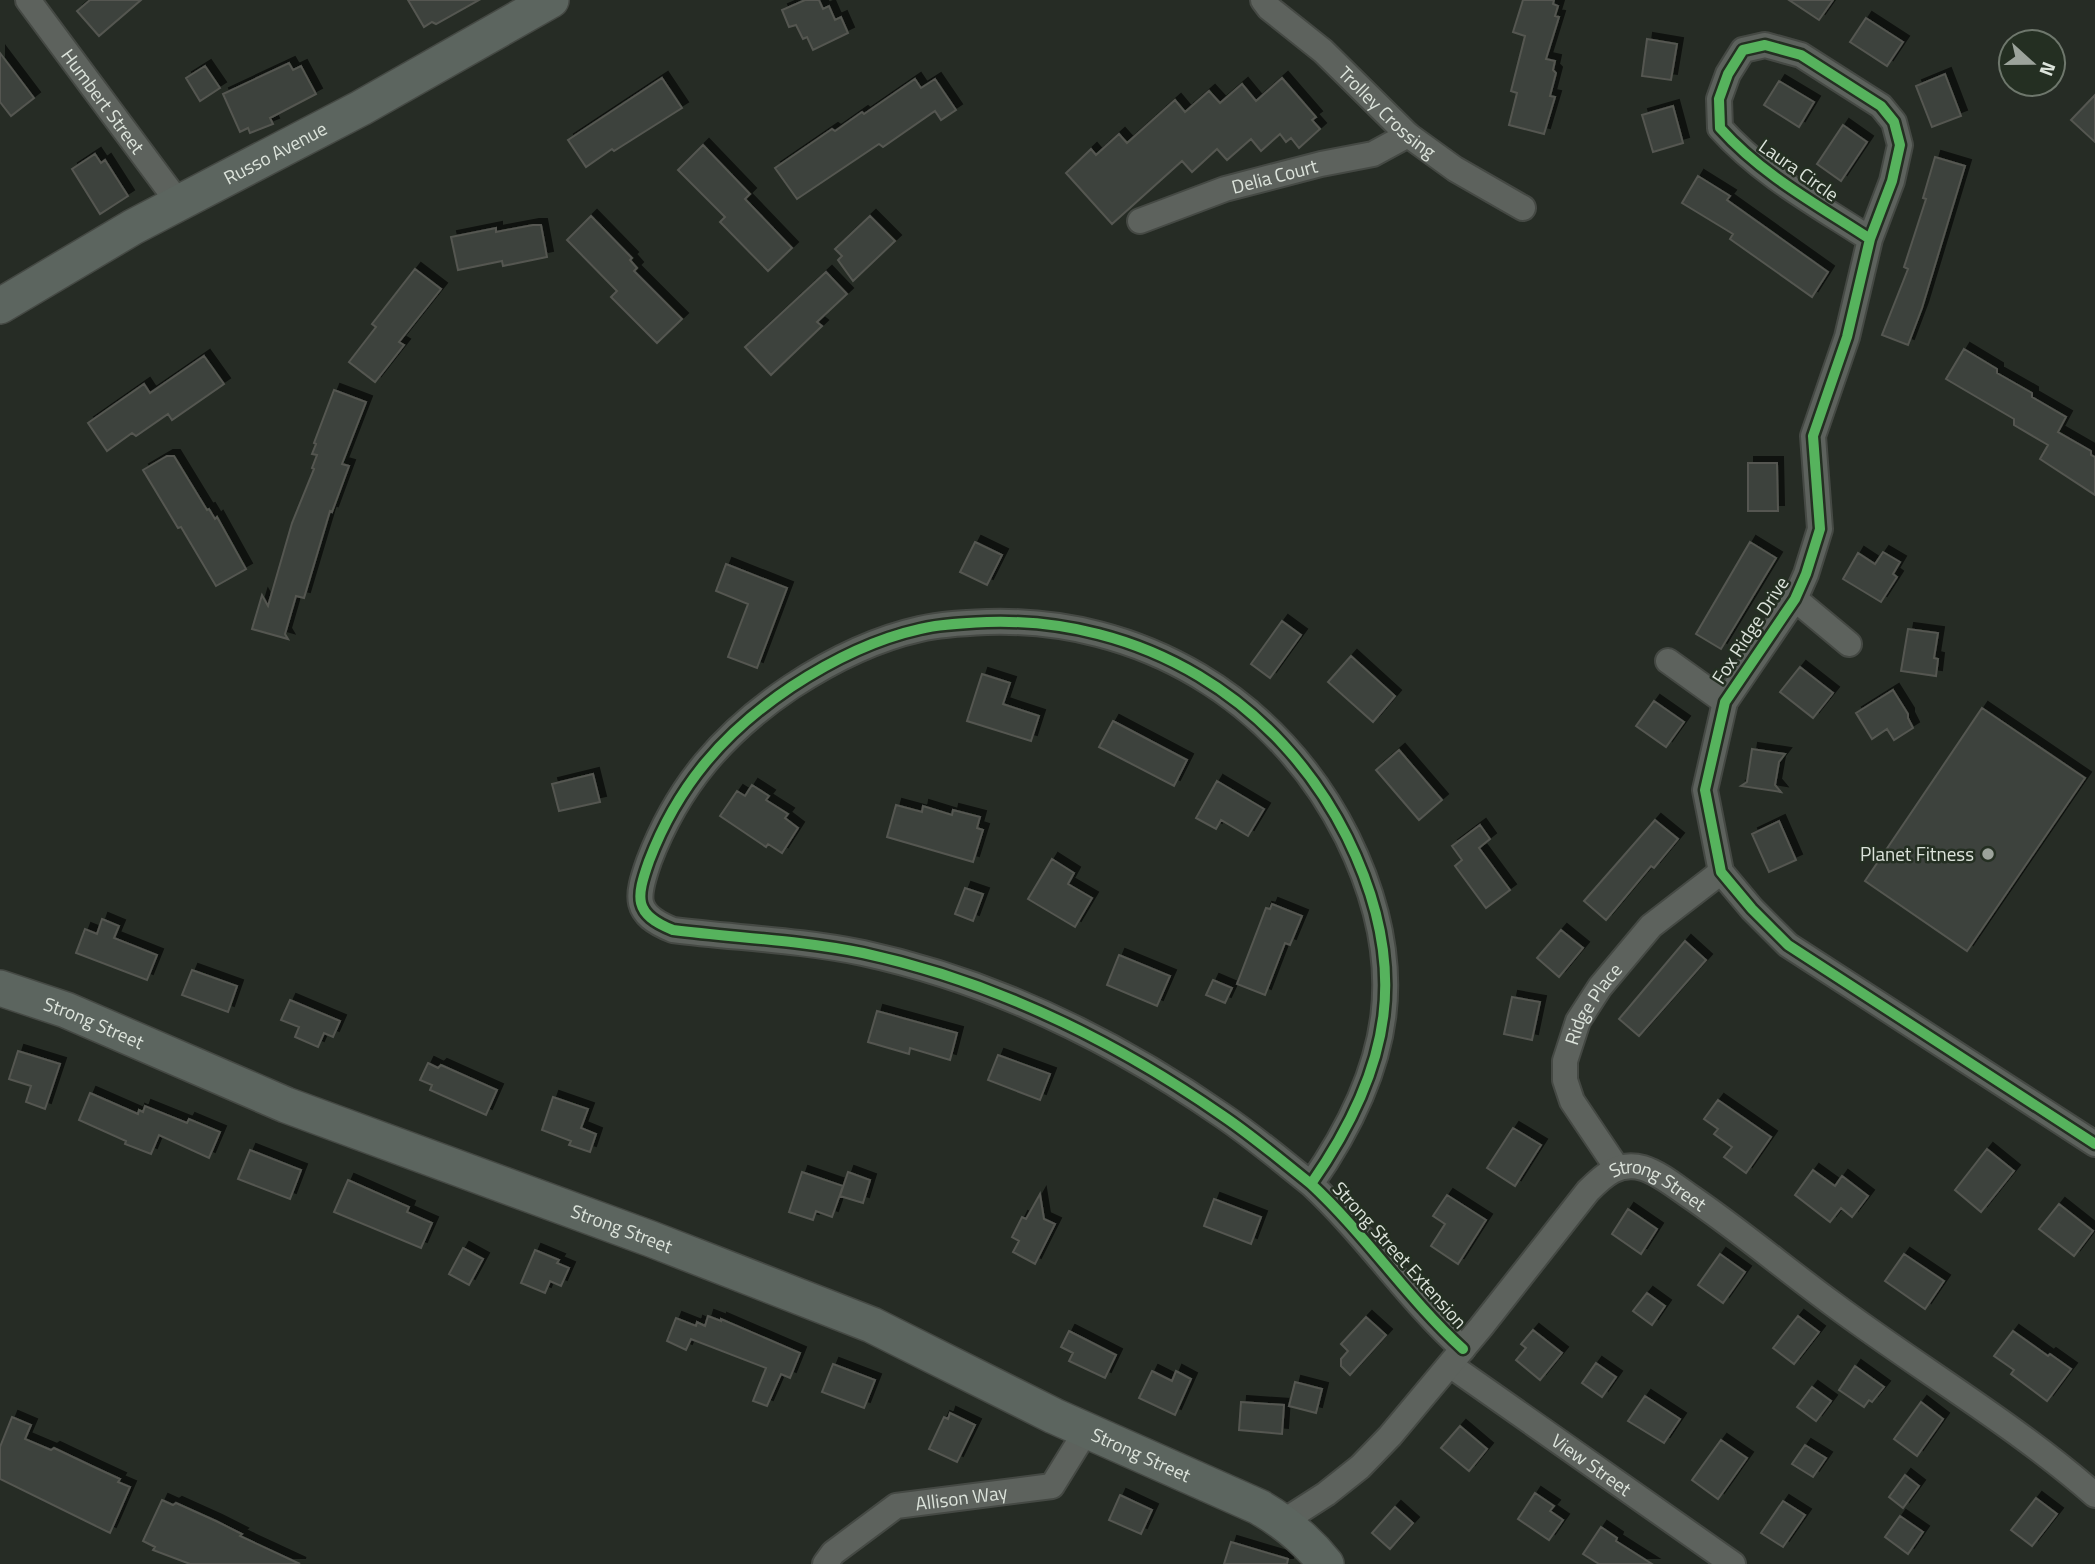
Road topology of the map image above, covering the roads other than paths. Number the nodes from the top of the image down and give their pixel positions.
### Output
1 (28, 0) edge
2 (551, 0) edge
3 (1263, 0) edge
4 (1894, 122) joint
5 (1408, 135) junction
6 (178, 202) junction
7 (1523, 208) dead end
8 (1140, 221) dead end
9 (1870, 239) junction
10 (0, 306) edge
11 (1795, 599) junction
12 (1849, 643) dead end
13 (1668, 661) dead end
14 (1726, 702) junction
15 (1721, 872) junction
16 (0, 988) edge
17 (2095, 1144) edge
18 (1618, 1168) junction
19 (1311, 1184) junction
20 (1457, 1357) junction
21 (1086, 1431) junction
22 (2095, 1495) edge
23 (1284, 1521) junction
24 (825, 1564) edge
25 (1326, 1564) edge
26 (1733, 1564) edge

1 - 6 street, Humbert Street
2 - 6 street, Russo Avenue
3 - 5 street, Trolley Crossing
4 - 9 street, Fox Ridge Drive
4 - 9 street, Laura Circle
5 - 7 street, Trolley Crossing
5 - 8 street, Delia Court
6 - 10 street, Russo Avenue
9 - 11 street, Fox Ridge Drive
11 - 12 street
11 - 14 street, Fox Ridge Drive
13 - 14 street
14 - 15 street, Fox Ridge Drive
15 - 17 street, Fox Ridge Drive
15 - 18 street, Ridge Place
16 - 21 street, Strong Street
18 - 20 street, Strong Street
18 - 22 street, Strong Street
19 - 19 street, Strong Street Extension
19 - 20 street, Strong Street Extension
20 - 23 street, Strong Street
20 - 26 street, View Street
21 - 23 street, Strong Street
21 - 24 street, Allison Way
23 - 25 street

